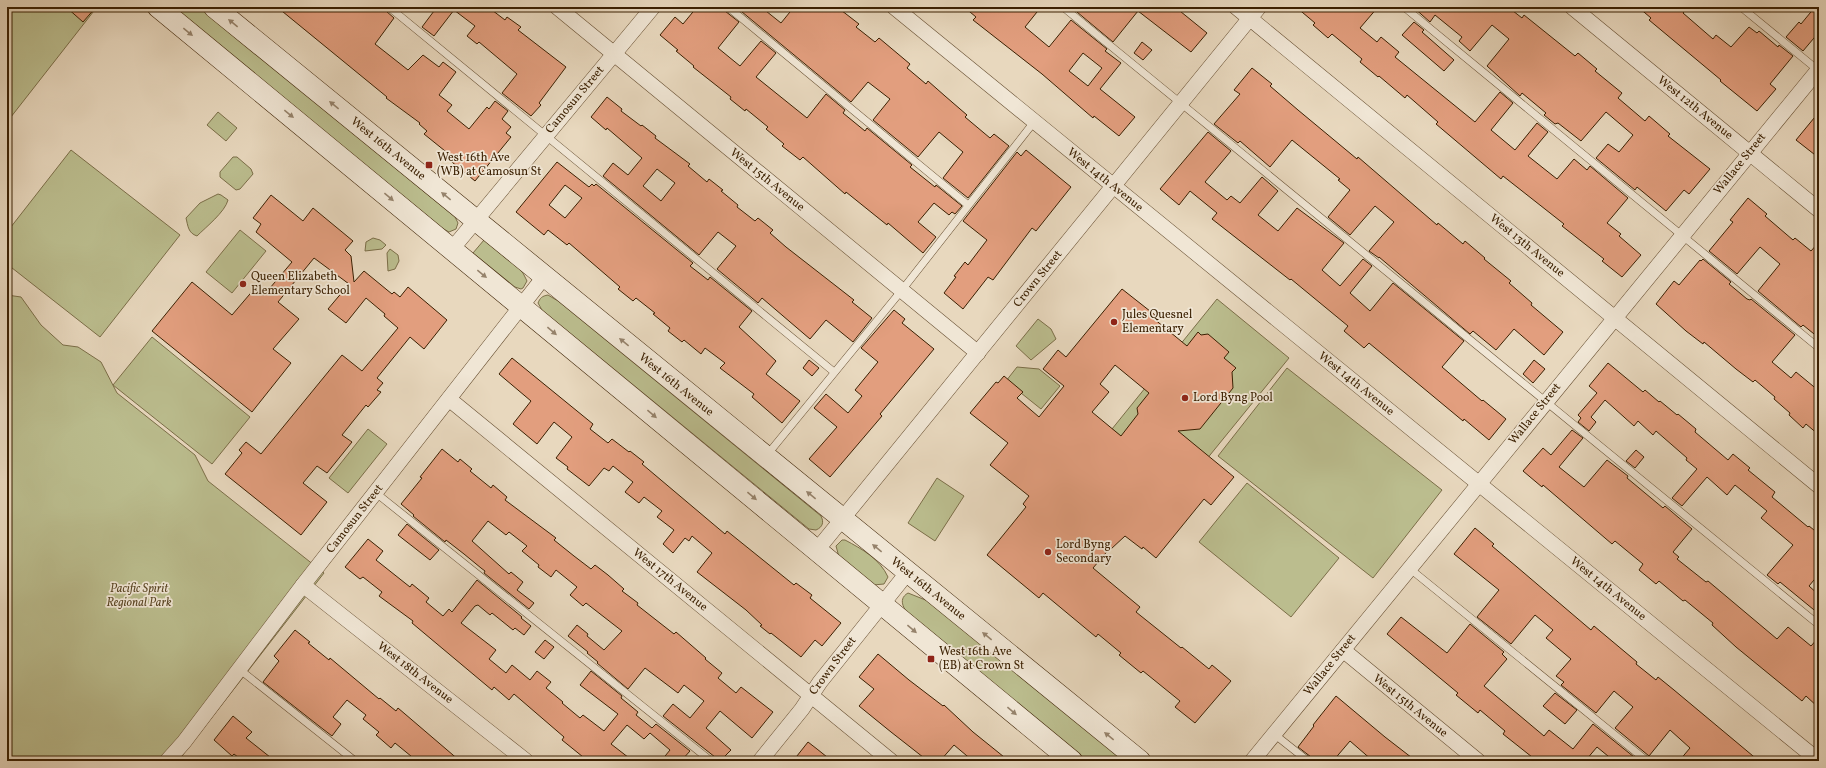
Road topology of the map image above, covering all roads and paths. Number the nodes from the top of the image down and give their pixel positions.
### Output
1 (158, 7) edge
2 (214, 7) edge
3 (389, 7) edge
4 (557, 7) edge
5 (653, 7) edge
6 (728, 7) edge
7 (894, 7) edge
8 (1063, 7) edge
9 (1236, 7) edge
10 (1404, 7) edge
11 (1572, 7) edge
12 (1741, 7) edge
13 (1254, 13) edge
14 (614, 54) junction
15 (1819, 70) edge
16 (1181, 104) junction
17 (1034, 122) junction
18 (546, 136) junction
19 (1749, 153) junction
20 (1113, 187) junction
21 (968, 205) junction
22 (1819, 210) edge
23 (476, 220) junction
24 (1682, 236) junction
25 (452, 249) junction
26 (544, 277) junction
27 (902, 290) junction
28 (521, 306) junction
29 (1614, 318) junction
30 (1819, 348) edge
31 (978, 353) junction
32 (834, 372) junction
33 (449, 399) junction
34 (1546, 401) junction
35 (765, 457) junction
36 (1478, 484) junction
37 (1819, 486) edge
38 (376, 493) junction
39 (842, 519) junction
40 (817, 550) junction
41 (1410, 568) junction
42 (908, 572) junction
43 (303, 585) junction
44 (882, 604) junction
45 (1819, 625) edge
46 (1343, 650) junction
47 (239, 669) junction
48 (811, 695) junction
49 (1274, 734) junction
50 (171, 760) edge
51 (355, 761) edge
52 (526, 761) edge
53 (711, 761) edge
54 (760, 761) edge
55 (891, 761) edge
56 (1072, 761) edge
57 (1140, 761) edge
58 (1252, 761) edge
59 (1308, 761) edge
60 (1478, 761) edge
61 (1647, 761) edge
62 (1818, 761) edge

1 -> 25 main road
23 -> 2 main road, West 16th Avenue
3 - 18 lane
4 - 14 street, West 15th Avenue
5 - 14 street, Camosun Street
6 - 21 lane
7 - 17 street, West 14th Avenue
8 - 16 lane
9 - 13 street, West 13th Avenue
10 - 24 lane
11 - 19 street, West 12th Avenue
12 - 15 lane
13 - 16 street, Crown Street
13 - 29 street, West 13th Avenue
14 - 18 street, Camosun Street
14 - 27 street, West 15th Avenue
15 - 19 street, Wallace Street
16 - 20 street, Crown Street
16 - 34 lane
17 - 20 street, West 14th Avenue
17 - 21 lane
18 - 23 street, Camosun Street
18 - 32 lane
19 - 22 street, West 12th Avenue
19 - 24 street, Wallace Street
20 - 31 street, Crown Street
20 - 36 street, West 14th Avenue
21 - 27 lane
23 - 25 street, Camosun Street
23 - 26 main road, West 16th Avenue
24 - 29 street, Wallace Street
24 - 30 lane
25 -> 28 main road
26 - 28 street, Camosun Street
35 -> 26 main road, West 16th Avenue
27 - 31 street, West 15th Avenue
27 - 32 lane
28 - 33 street, Camosun Street
28 -> 40 main road
29 - 34 street, Wallace Street
29 - 37 street, West 13th Avenue
31 - 39 street, Crown Street
32 - 35 lane
33 - 38 street, Camosun Street
33 - 48 street, West 17th Avenue
34 - 36 street, Wallace Street
34 - 45 lane
39 -> 35 main road, West 16th Avenue
36 - 41 street, Wallace Street
36 - 62 street, West 14th Avenue
38 - 43 street, Camosun Street
38 - 53 lane
39 - 40 street, Crown Street
42 -> 39 main road, West 16th Avenue
40 - 44 main road
41 - 46 street, Wallace Street
41 - 61 lane
42 - 44 street, Crown Street
57 -> 42 main road, West 16th Avenue
43 - 47 street, Camosun Street
43 - 52 street, West 18th Avenue
44 - 48 street, Crown Street
44 -> 56 main road
46 - 49 street, Wallace Street
46 - 60 street, West 15th Avenue
47 - 50 street, Camosun Street
47 - 51 lane
48 - 54 street, Crown Street
48 - 55 street, West 17th Avenue
49 - 58 street, Wallace Street
49 - 59 lane

